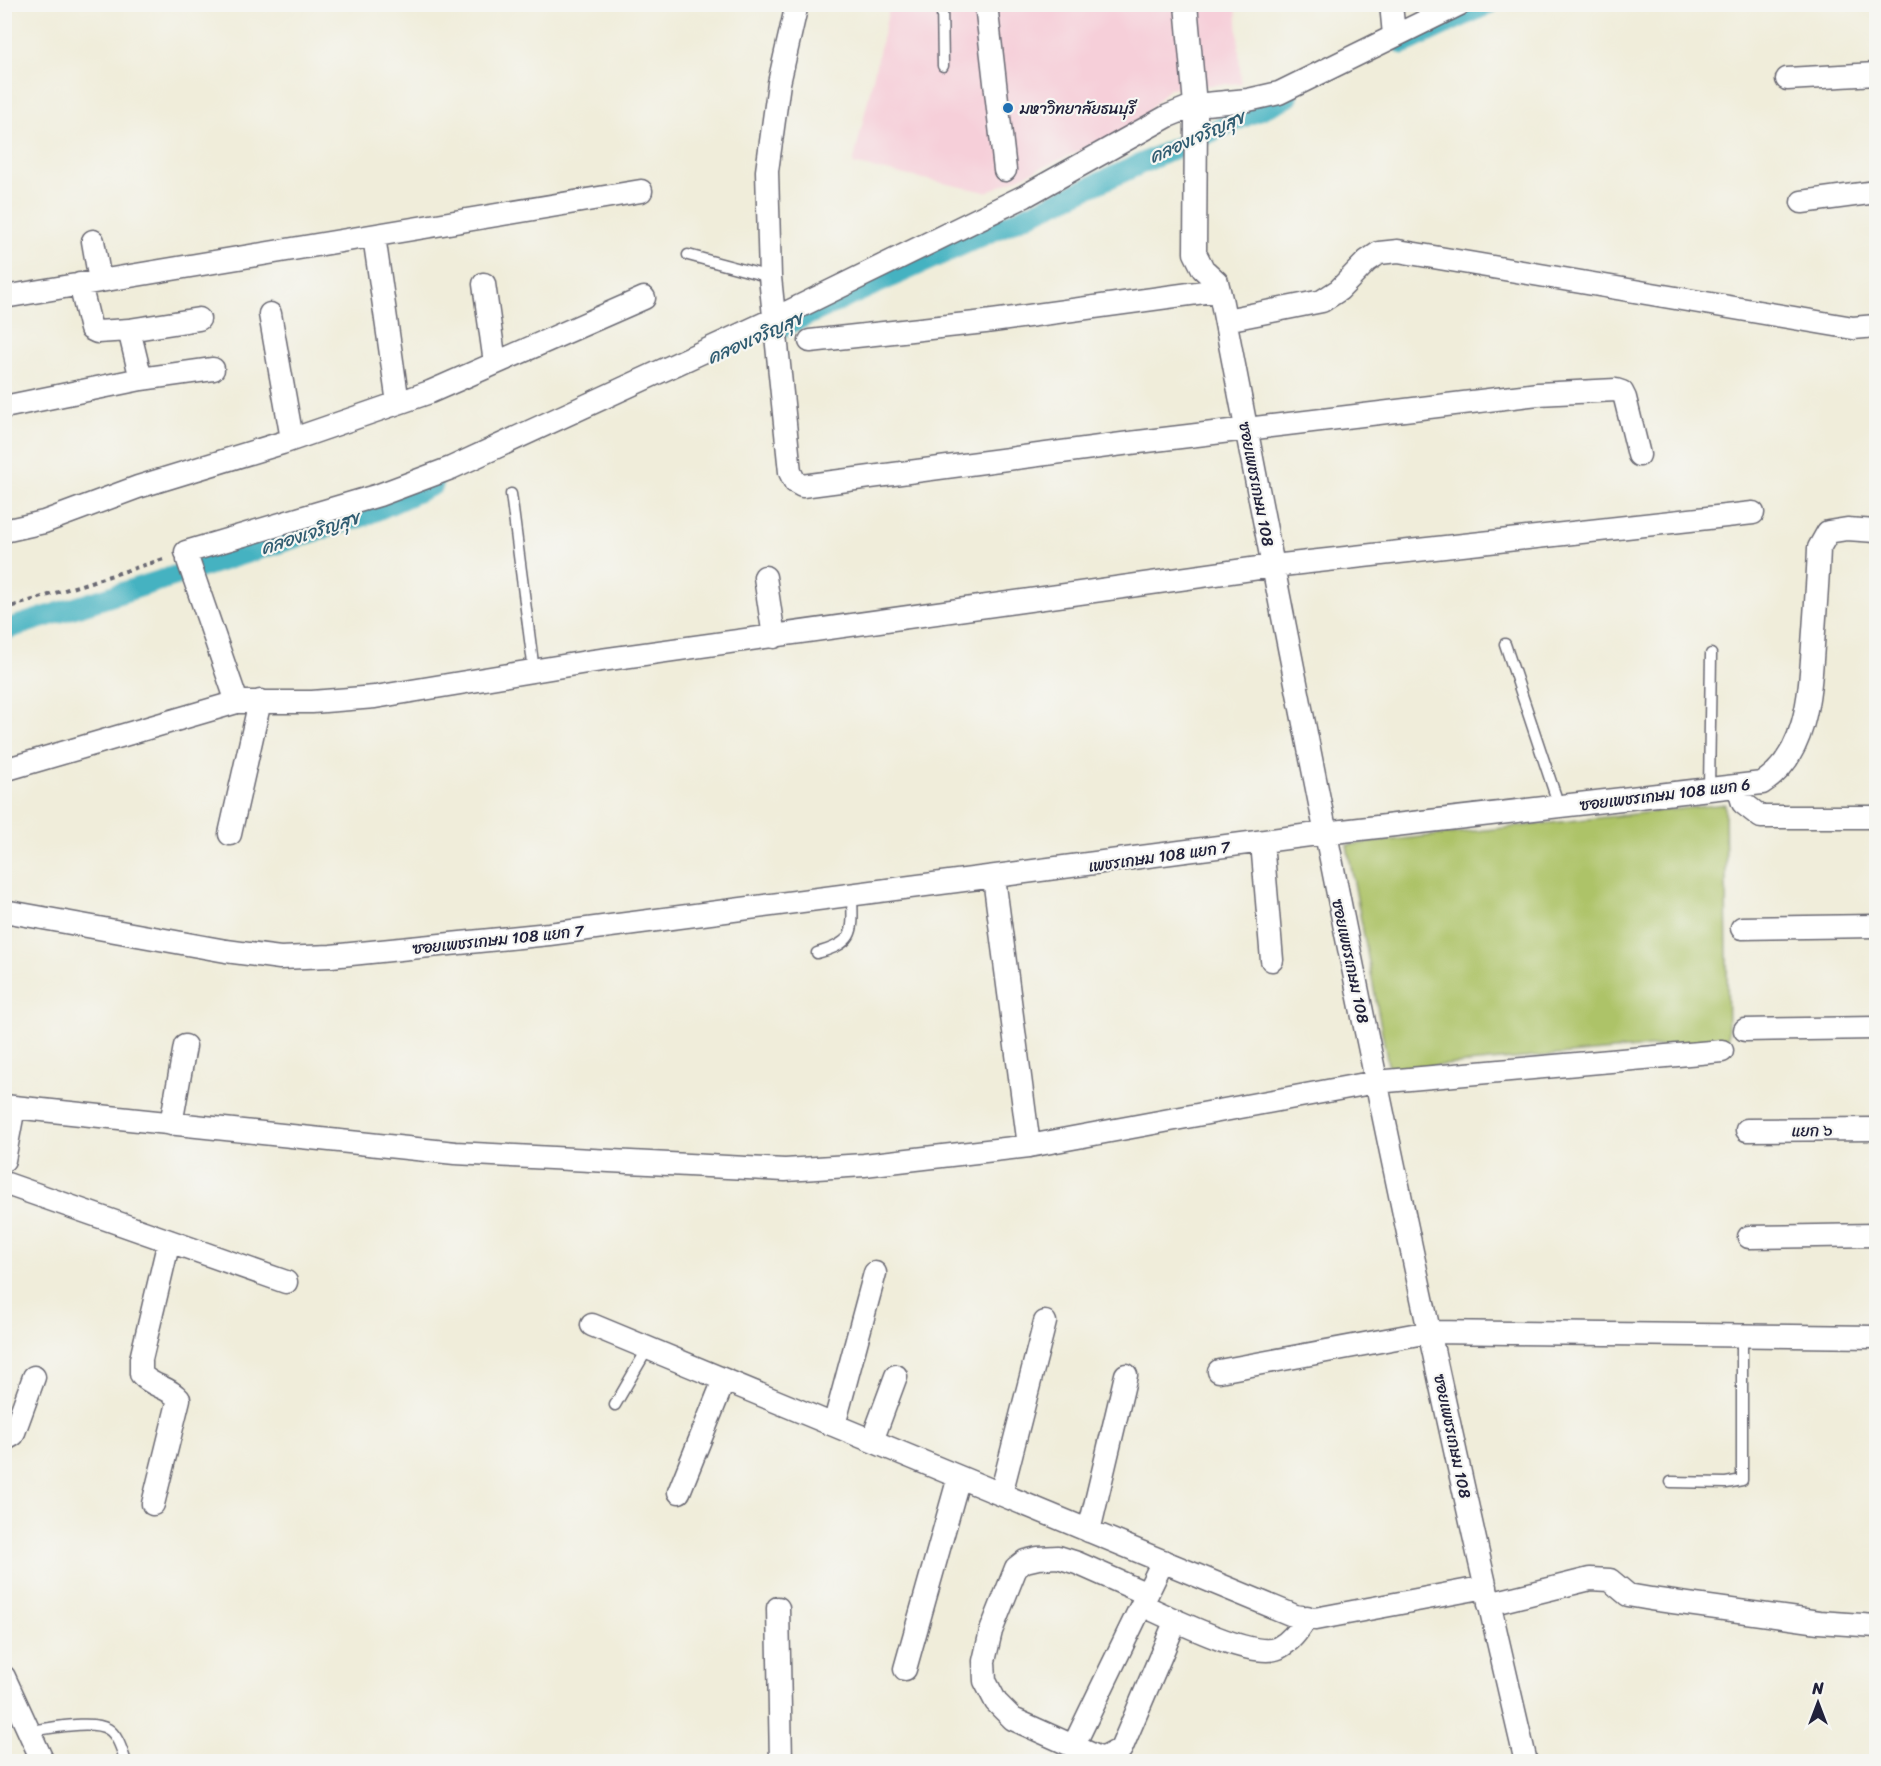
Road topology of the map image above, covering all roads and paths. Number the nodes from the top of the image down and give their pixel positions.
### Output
1 (797, 4) edge
2 (942, 4) edge
3 (986, 4) edge
4 (1186, 4) edge
5 (1391, 4) edge
6 (1460, 4) edge
7 (1394, 35) junction
8 (943, 66) dead end
9 (1876, 74) edge
10 (1786, 79) dead end
11 (1196, 110) junction
12 (1005, 170) dead end
13 (641, 191) dead end
14 (1876, 192) edge
15 (1802, 202) dead end
16 (374, 236) junction
17 (93, 241) dead end
18 (688, 255) dead end
19 (770, 278) junction
20 (90, 282) junction
21 (484, 284) dead end
22 (1219, 290) junction
23 (4, 297) edge
24 (645, 298) dead end
25 (270, 314) dead end
26 (199, 319) dead end
27 (1226, 320) junction
28 (776, 322) junction
29 (1876, 326) edge
30 (129, 330) junction
31 (810, 341) dead end
32 (495, 363) junction
33 (213, 369) dead end
34 (141, 379) junction
35 (398, 403) junction
36 (4, 407) edge
37 (1247, 430) junction
38 (292, 439) junction
39 (1640, 455) dead end
40 (511, 494) dead end
41 (1753, 513) dead end
42 (4, 531) edge
43 (1876, 531) edge
44 (187, 556) junction
45 (1273, 566) junction
46 (765, 577) dead end
47 (4, 609) edge
48 (774, 637) junction
49 (1505, 644) dead end
50 (1711, 654) dead end
51 (534, 671) junction
52 (260, 700) junction
53 (237, 702) junction
54 (4, 770) edge
55 (1738, 787) junction
56 (1709, 789) junction
57 (1559, 806) junction
58 (1876, 817) edge
59 (1325, 833) junction
60 (230, 834) dead end
61 (1262, 842) junction
62 (994, 878) junction
63 (852, 896) junction
64 (4, 911) edge
65 (1876, 926) edge
66 (1742, 928) dead end
67 (817, 953) dead end
68 (1272, 960) dead end
69 (1876, 1028) edge
70 (1745, 1030) dead end
71 (185, 1046) dead end
72 (1722, 1051) dead end
73 (1376, 1082) junction
74 (9, 1106) edge
75 (171, 1124) junction
76 (1876, 1129) edge
77 (1747, 1130) dead end
78 (1029, 1146) junction
79 (4, 1160) edge
80 (4, 1183) edge
81 (1876, 1235) edge
82 (1749, 1237) dead end
83 (169, 1241) junction
84 (875, 1273) dead end
85 (286, 1282) dead end
86 (1045, 1322) dead end
87 (592, 1325) dead end
88 (1430, 1332) junction
89 (1742, 1337) junction
90 (1876, 1337) edge
91 (648, 1348) junction
92 (1219, 1371) dead end
93 (1126, 1375) dead end
94 (896, 1376) dead end
95 (34, 1377) dead end
96 (724, 1380) junction
97 (615, 1405) dead end
98 (834, 1425) junction
99 (4, 1440) edge
100 (872, 1441) junction
101 (959, 1477) junction
102 (1671, 1482) dead end
103 (679, 1492) dead end
104 (1001, 1494) junction
105 (153, 1504) dead end
106 (1089, 1531) junction
107 (1163, 1561) junction
108 (1487, 1595) junction
109 (1145, 1599) junction
110 (778, 1608) dead end
111 (1307, 1617) junction
112 (1176, 1620) junction
113 (1876, 1626) edge
114 (905, 1669) dead end
115 (4, 1677) edge
116 (29, 1731) junction
117 (1073, 1747) junction
118 (43, 1761) edge
119 (126, 1761) edge
120 (781, 1761) edge
121 (1526, 1761) edge

1 - 19 street
2 - 8 lane
3 - 12 street
4 - 11 street, ซอยเพชรเกษม 108
5 - 7 street
6 - 7 street
7 - 11 street
9 - 10 street
11 - 22 street, ซอยเพชรเกษม 108
11 - 28 street
13 - 16 street
14 - 15 street
16 - 20 street
16 - 35 street
17 - 20 street
18 - 19 lane
19 - 28 street
20 - 23 street
20 - 30 street
21 - 32 street
22 - 27 street, ซอยเพชรเกษม 108
22 - 31 street
24 - 32 street
25 - 38 street
26 - 30 street
27 - 29 street
27 - 37 street, ซอยเพชรเกษม 108
28 - 37 street
28 - 44 street
30 - 34 street
32 - 35 street
33 - 34 street
34 - 36 street
35 - 38 street
37 - 39 street
37 - 45 street, ซอยเพชรเกษม 108
38 - 42 street
40 - 51 lane
41 - 45 street
43 - 55 street, ซอยเพชรเกษม 108 แยก 6
44 - 47 path
44 - 53 street
45 - 48 street
45 - 59 street, ซอยเพชรเกษม 108
46 - 48 street
48 - 51 street
49 - 57 lane
50 - 56 lane
51 - 52 street
52 - 53 street
52 - 60 street
53 - 54 street
55 - 56 street, ซอยเพชรเกษม 108 แยก 6
55 - 58 street
56 - 57 street, ซอยเพชรเกษม 108 แยก 6
57 - 59 street, ซอยเพชรเกษม 108 แยก 6
59 - 61 street, เพชรเกษม 108 แยก 7
59 - 73 street, ซอยเพชรเกษม 108
61 - 62 street, เพชรเกษม 108 แยก 7
61 - 68 street
62 - 63 street, ซอยเพชรเกษม 108 แยก 7
62 - 78 street
63 - 64 street, ซอยเพชรเกษม 108 แยก 7
63 - 67 lane
65 - 66 street
69 - 70 street
71 - 75 street
72 - 73 street
73 - 78 street
73 - 88 street, ซอยเพชรเกษม 108
74 - 75 street
74 - 79 street
75 - 78 street
76 - 77 street, แยก ๖
80 - 83 street
81 - 82 street
83 - 85 street
83 - 105 street
84 - 98 street
86 - 104 street
87 - 91 street
88 - 89 street
88 - 92 street
88 - 108 street, ซอยเพชรเกษม 108
89 - 90 street
89 - 102 lane
91 - 96 street
91 - 97 lane
93 - 106 street
94 - 100 street
95 - 99 street
96 - 98 street
96 - 103 street
98 - 100 street
100 - 101 street
101 - 104 street
101 - 114 street
104 - 106 street
106 - 107 street
107 - 109 street
107 - 111 street
108 - 111 street
108 - 113 street
108 - 121 street, ซอยเพชรเกษม 108
109 - 112 street
109 - 117 street
109 - 117 street
110 - 120 street
111 - 112 street
112 - 117 street
115 - 116 street
116 - 118 street
116 - 119 lane

